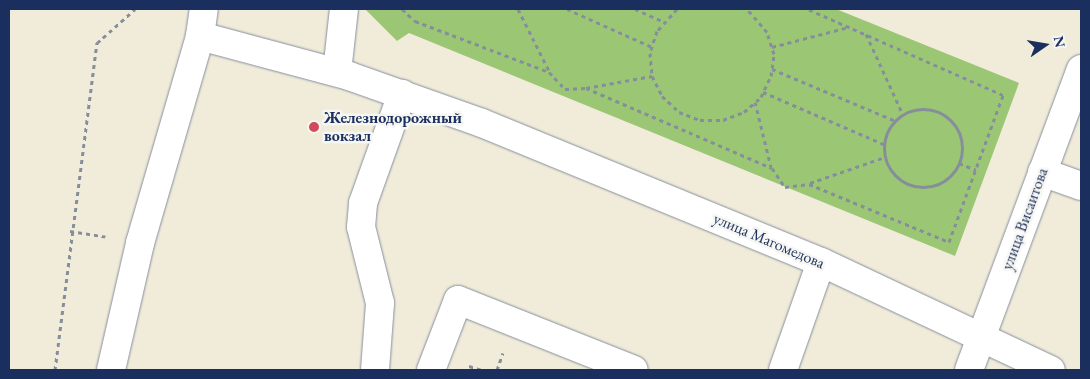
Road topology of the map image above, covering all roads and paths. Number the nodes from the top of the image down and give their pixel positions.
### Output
1 (135, 9) edge
2 (204, 9) edge
3 (344, 9) edge
4 (402, 9) edge
5 (518, 9) edge
6 (567, 9) edge
7 (635, 9) edge
8 (677, 9) edge
9 (747, 9) edge
10 (808, 9) edge
11 (662, 21) junction
12 (850, 27) junction
13 (866, 34) junction
14 (200, 36) junction
15 (652, 47) junction
16 (772, 47) junction
17 (772, 69) junction
18 (1081, 69) edge
19 (337, 72) junction
20 (549, 72) junction
21 (652, 76) junction
22 (586, 88) junction
23 (763, 92) junction
24 (402, 94) junction
25 (755, 102) junction
26 (903, 115) junction
27 (896, 121) junction
28 (886, 145) junction
29 (885, 157) junction
30 (958, 163) junction
31 (772, 168) junction
32 (976, 170) junction
33 (1042, 172) junction
34 (809, 184) junction
35 (1081, 186) edge
36 (821, 262) junction
37 (981, 340) junction
38 (55, 370) edge
39 (111, 370) edge
40 (375, 370) edge
41 (431, 370) edge
42 (634, 370) edge
43 (783, 370) edge
44 (969, 370) edge
45 (1050, 370) edge

1 - 38 path
2 - 14 street
3 - 19 street
4 - 20 path
5 - 20 path
6 - 15 path
7 - 11 path
8 - 11 path
9 - 16 path
10 - 12 path
11 - 15 path
12 - 13 path
12 - 16 path
13 - 26 path
13 - 32 path
14 - 19 street, улица Магомедова
14 - 39 street
15 - 21 path
16 - 17 path
17 - 23 path
17 - 27 path
18 - 33 street, улица Висаитова
19 - 24 street, улица Магомедова
20 - 22 path
21 - 22 path
21 - 25 path
22 - 31 path
23 - 25 path
23 - 28 path
24 - 36 street, улица Магомедова
24 - 40 street
25 - 31 path
26 - 27 path
26 - 30 path
27 - 28 path
28 - 29 path
29 - 30 path
29 - 34 path
30 - 32 path
31 - 34 path
32 - 34 path
33 - 35 street
33 - 37 street, улица Висаитова
36 - 37 street, улица Магомедова
36 - 43 street
37 - 44 street, улица Висаитова
37 - 45 street, улица Магомедова
41 - 42 street

